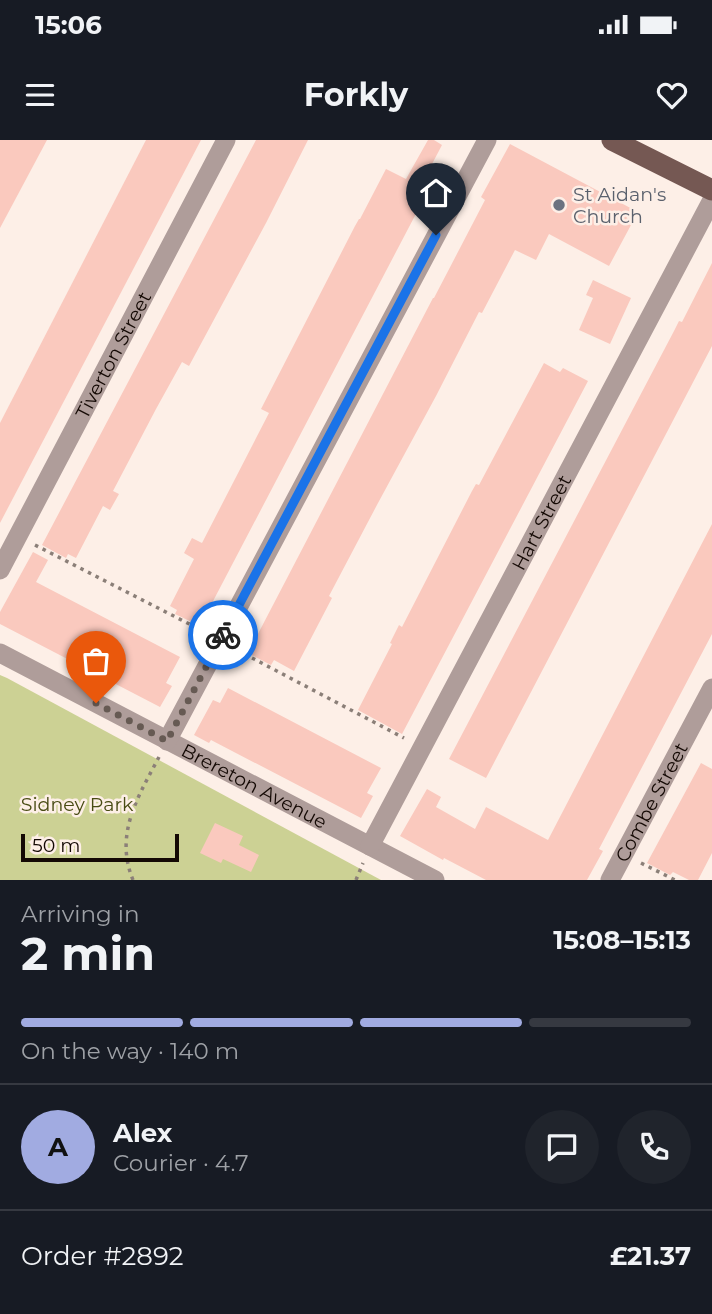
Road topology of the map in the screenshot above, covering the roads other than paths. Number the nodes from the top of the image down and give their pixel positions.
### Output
1 (226, 140) edge
2 (487, 140) edge
3 (612, 140) edge
4 (712, 190) edge
5 (712, 200) edge
6 (0, 570) edge
7 (0, 653) edge
8 (712, 688) edge
9 (167, 741) junction
10 (370, 846) junction
11 (435, 880) edge
12 (610, 880) edge

1 - 6 street, Tiverton Street
2 - 9 street
3 - 4 main road
5 - 10 street, Hart Street
7 - 9 street, Brereton Avenue
8 - 12 street, Combe Street
9 - 10 street, Brereton Avenue
10 - 11 street, Brereton Avenue

